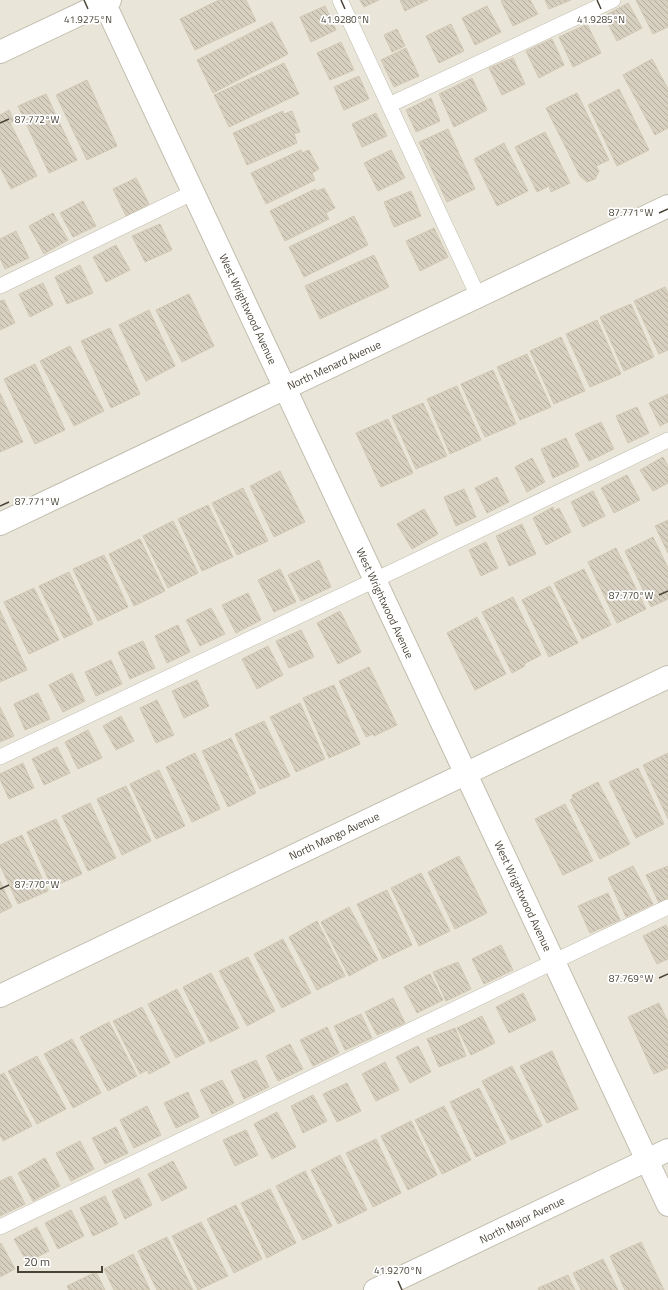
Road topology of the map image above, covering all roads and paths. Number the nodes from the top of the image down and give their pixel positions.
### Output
1 (340, 0) edge
2 (613, 0) edge
3 (106, 1) edge
4 (0, 52) edge
5 (389, 105) junction
6 (194, 192) junction
7 (668, 206) edge
8 (0, 286) edge
9 (478, 296) junction
10 (285, 388) junction
11 (668, 440) edge
12 (0, 524) edge
13 (375, 580) junction
14 (668, 677) edge
15 (0, 757) edge
16 (466, 774) junction
17 (668, 907) edge
18 (554, 961) junction
19 (0, 996) edge
20 (668, 1150) edge
21 (647, 1160) junction
22 (668, 1205) edge
23 (0, 1227) edge
24 (375, 1290) edge

1 - 5 lane
2 - 5 lane
3 - 4 street
3 - 6 street, West Wrightwood Avenue
5 - 9 lane
6 - 8 lane
6 - 10 street, West Wrightwood Avenue
7 - 9 street, North Menard Avenue
9 - 10 street, North Menard Avenue
10 - 12 street, North Menard Avenue
10 - 13 street, West Wrightwood Avenue
11 - 13 lane
13 - 15 lane
13 - 16 street, West Wrightwood Avenue
14 - 16 street, North Mango Avenue
16 - 18 street, West Wrightwood Avenue
16 - 19 street, North Mango Avenue
17 - 18 lane
18 - 21 street, West Wrightwood Avenue
18 - 23 lane
20 - 21 street, North Major Avenue
21 - 22 street, West Wrightwood Avenue
21 - 24 street, North Major Avenue

